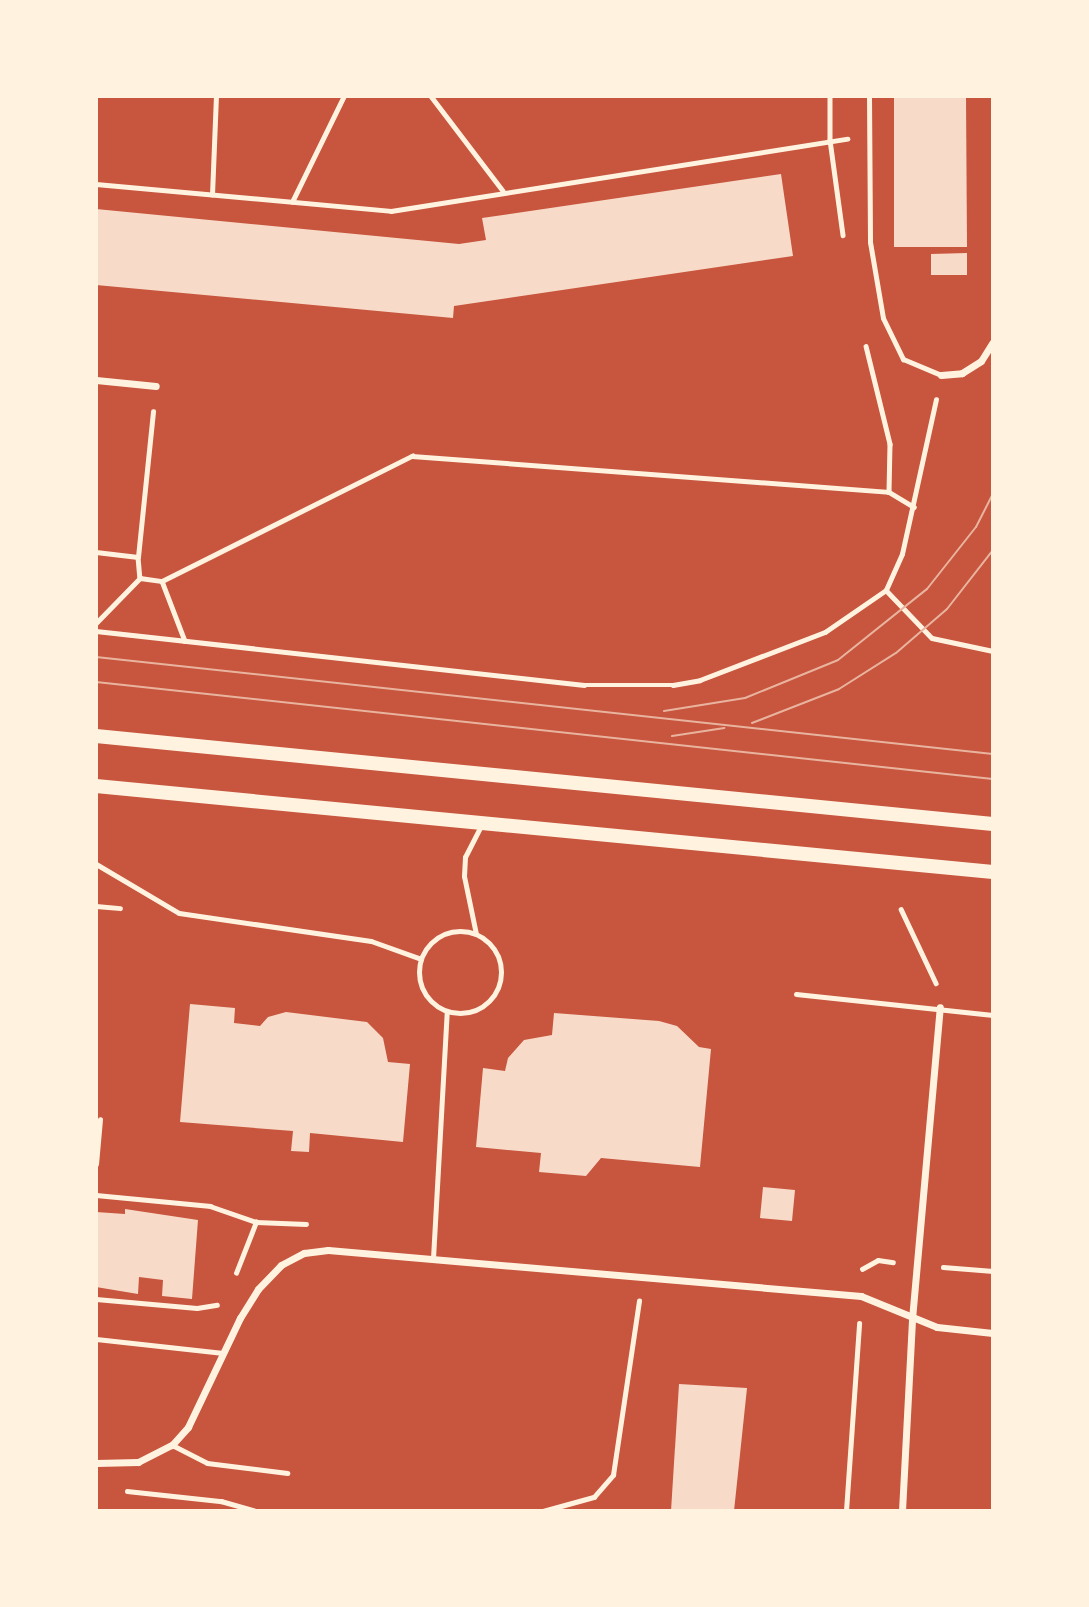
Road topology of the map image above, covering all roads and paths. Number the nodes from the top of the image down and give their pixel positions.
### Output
1 (216, 96) edge
2 (344, 96) edge
3 (431, 96) edge
4 (869, 96) edge
5 (869, 138) junction
6 (96, 184) edge
7 (503, 191) junction
8 (212, 195) junction
9 (292, 202) junction
10 (993, 342) edge
11 (941, 375) junction
12 (96, 380) edge
13 (156, 386) joint
14 (889, 492) dead end
15 (96, 552) edge
16 (138, 557) junction
17 (139, 578) junction
18 (162, 581) junction
19 (886, 590) junction
20 (96, 623) edge
21 (96, 631) edge
22 (185, 641) junction
23 (993, 651) edge
24 (96, 736) edge
25 (96, 786) edge
26 (483, 823) junction
27 (993, 824) edge
28 (96, 864) edge
29 (993, 872) edge
30 (96, 906) edge
31 (131, 909) dead end
32 (901, 909) dead end
33 (475, 934) junction
34 (421, 959) junction
35 (796, 994) dead end
36 (940, 1007) junction
37 (447, 1011) junction
38 (993, 1015) edge
39 (100, 1119) dead end
40 (96, 1164) edge
41 (256, 1222) dead end
42 (433, 1258) junction
43 (918, 1265) junction
44 (861, 1269) junction
45 (854, 1270) dead end
46 (993, 1271) edge
47 (643, 1276) junction
48 (234, 1280) dead end
49 (861, 1296) junction
50 (96, 1299) edge
51 (225, 1304) dead end
52 (912, 1320) junction
53 (993, 1333) edge
54 (96, 1339) edge
55 (223, 1353) junction
56 (172, 1445) junction
57 (96, 1463) edge
58 (287, 1473) dead end
59 (124, 1490) dead end
60 (257, 1511) edge
61 (543, 1511) edge
62 (846, 1511) edge
63 (902, 1511) edge

1 - 8 path
2 - 9 path
3 - 7 path
4 - 5 lane
5 - 7 path
5 - 11 lane
6 - 8 path
7 - 9 path
8 - 9 path
10 - 11 street
11 - 19 path
12 - 13 street
13 - 16 path
14 - 18 path
15 - 16 path
16 - 17 path
17 - 18 path
17 - 20 path
18 - 22 path
19 - 22 path
19 - 23 path
21 - 22 path
24 - 27 main road
25 - 26 main road
26 - 29 main road
26 - 33 lane
28 - 34 lane
30 - 31 path
32 - 36 path
33 - 34 lane
33 - 37 lane
34 - 37 lane
35 - 36 lane
36 - 38 lane
36 - 43 street
37 - 42 lane
39 - 40 lane
41 - 48 path
42 - 47 street
42 - 55 street
43 - 44 path
43 - 46 path
43 - 52 street
44 - 45 path
44 - 49 path
47 - 49 street
47 - 61 path
49 - 52 street
49 - 62 path
50 - 51 path
52 - 53 street
52 - 63 street
54 - 55 lane
55 - 56 street
56 - 57 street
56 - 58 lane
59 - 60 path

